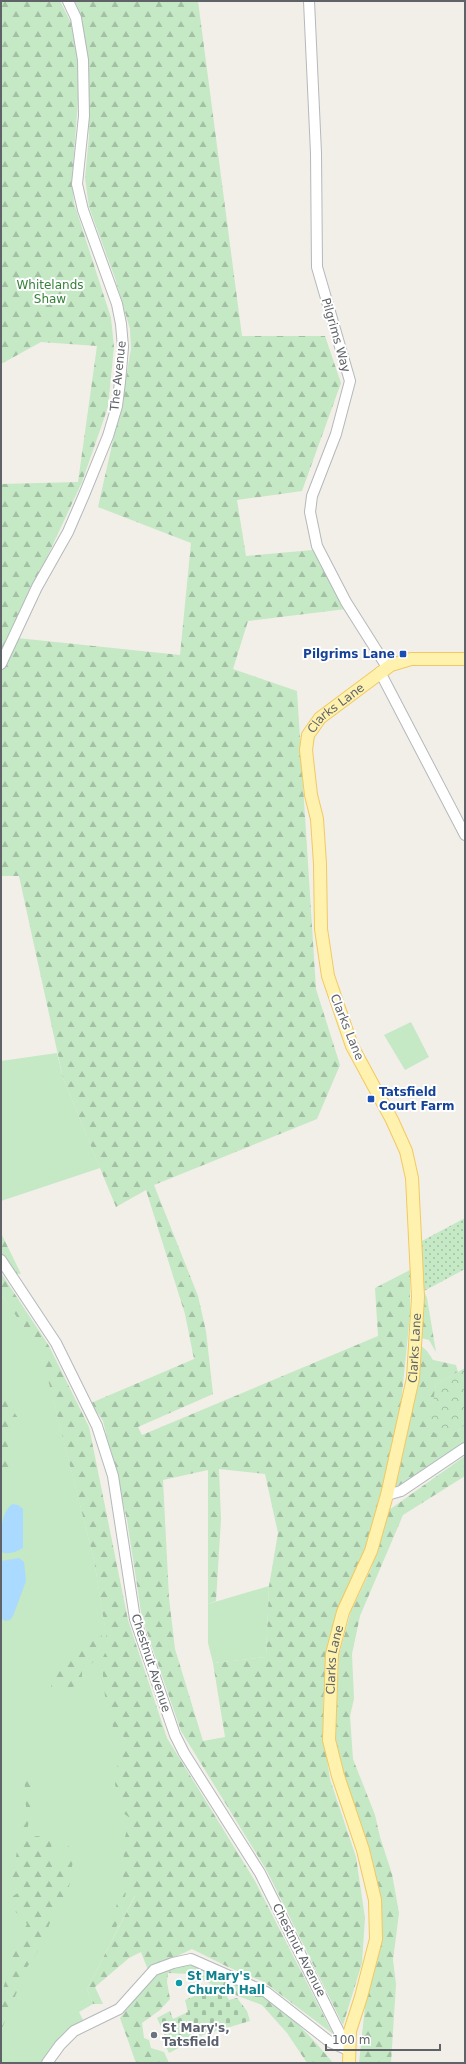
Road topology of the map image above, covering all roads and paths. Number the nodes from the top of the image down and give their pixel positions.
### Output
1 (68, 1) edge
2 (309, 1) edge
3 (465, 659) edge
4 (1, 664) edge
5 (383, 670) junction
6 (465, 835) edge
7 (1, 1260) edge
8 (465, 1448) edge
9 (387, 1495) junction
10 (348, 2050) junction
11 (47, 2063) edge
12 (349, 2063) edge

1 - 4 street, The Avenue
2 - 5 street, Pilgrims Way
3 - 5 main road, Clarks Lane
5 - 6 street
5 - 9 main road, Clarks Lane
7 - 10 street, Chestnut Avenue
8 - 9 street
9 - 10 main road, Clarks Lane
10 - 11 street
10 - 12 main road, Clarks Lane

